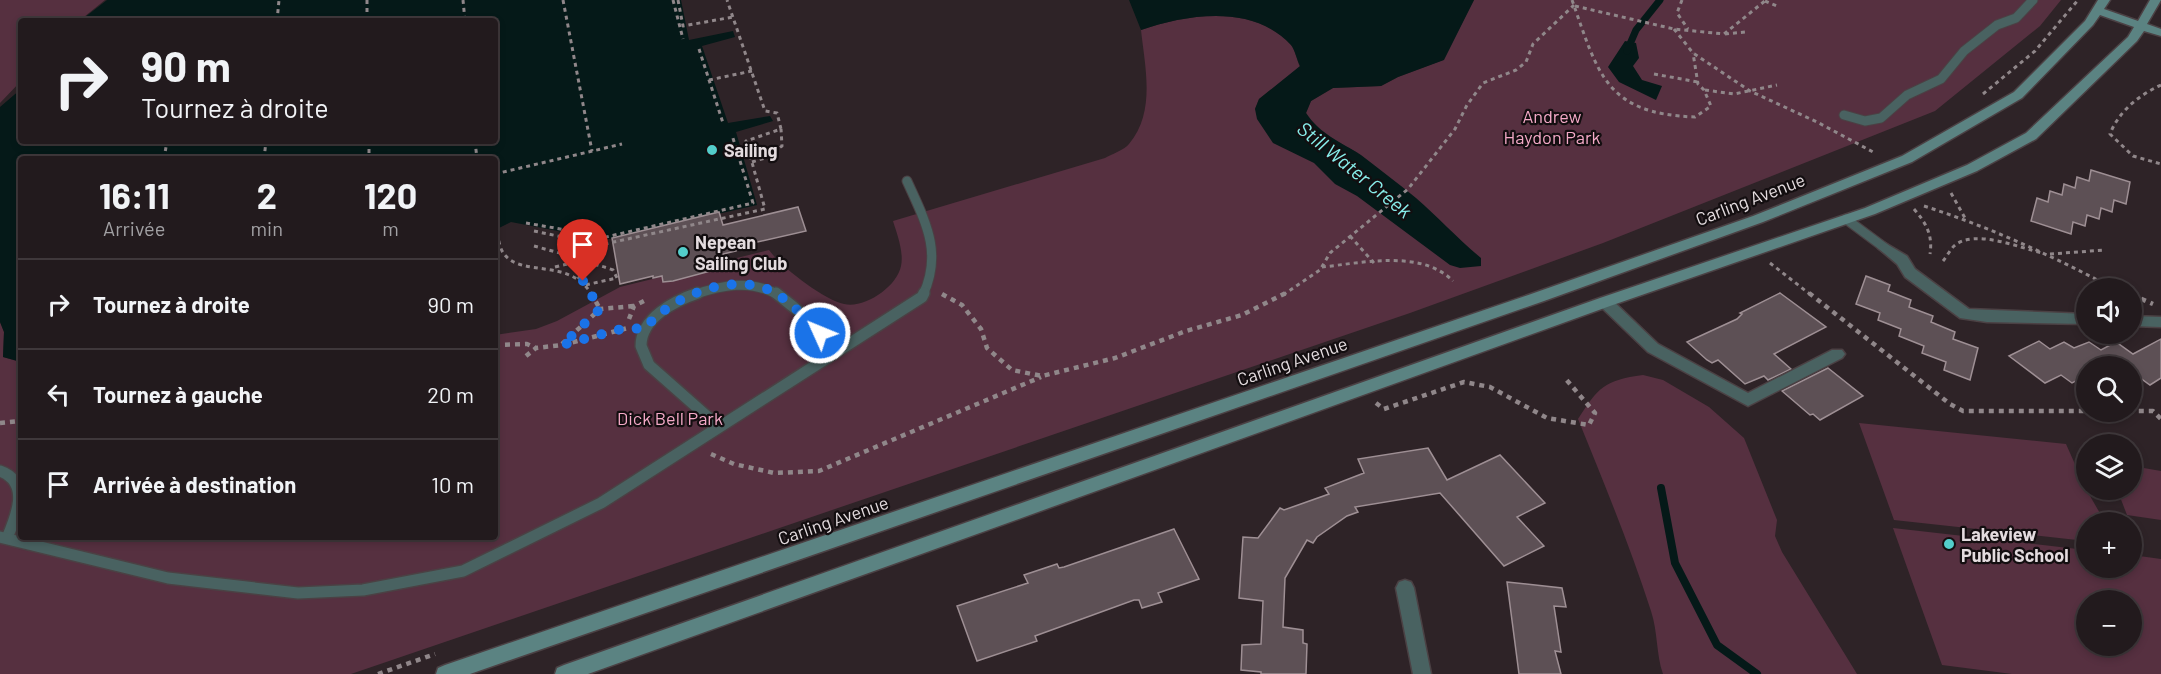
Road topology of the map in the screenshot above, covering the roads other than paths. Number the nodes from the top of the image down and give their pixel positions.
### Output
1 (2032, 0) edge
2 (2156, 0) edge
3 (2101, 5) edge
4 (2142, 26) junction
5 (2161, 33) edge
6 (1844, 115) dead end
7 (907, 181) dead end
8 (1846, 219) junction
9 (1885, 248) joint
10 (1605, 302) junction
11 (2076, 319) edge
12 (2142, 321) edge
13 (2161, 322) edge
14 (837, 349) junction
15 (1837, 354) dead end
16 (718, 426) junction
17 (0, 471) edge
18 (18, 490) edge
19 (18, 502) edge
20 (3, 538) edge
21 (1405, 588) dead end
22 (444, 674) edge
23 (564, 674) edge
24 (1422, 674) edge

1 - 6 lane
2 - 4 main road
3 - 4 main road
3 - 22 main road, Carling Avenue
4 - 5 main road
4 - 8 main road
7 - 14 lane
8 - 9 lane
8 - 10 main road
9 - 11 street
10 - 15 street
10 - 23 main road
12 - 13 street
14 - 16 lane
14 - 16 lane
16 - 20 lane
17 - 18 lane
19 - 20 lane
21 - 24 street

